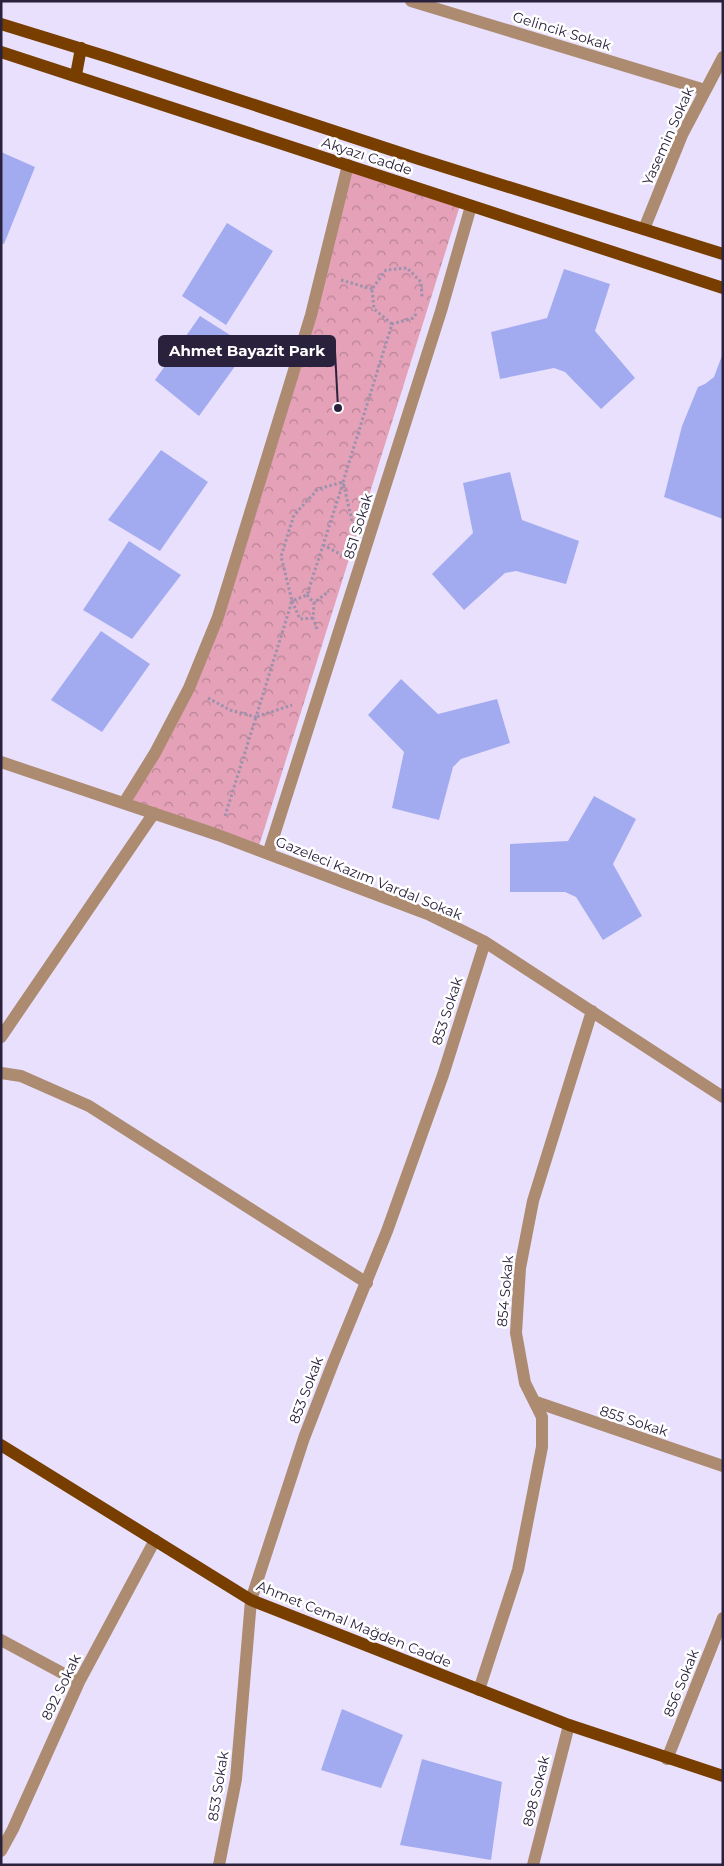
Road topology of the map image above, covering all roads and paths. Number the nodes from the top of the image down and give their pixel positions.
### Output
1 (411, 1) edge
2 (1, 24) edge
3 (81, 48) junction
4 (1, 52) edge
5 (723, 57) edge
6 (76, 75) junction
7 (705, 90) junction
8 (348, 165) junction
9 (471, 206) junction
10 (644, 229) junction
11 (723, 254) edge
12 (322, 275) junction
13 (723, 288) edge
14 (372, 289) junction
15 (423, 305) junction
16 (441, 311) junction
17 (392, 324) junction
18 (343, 482) junction
19 (353, 528) dead end
20 (334, 586) dead end
21 (307, 595) junction
22 (292, 601) junction
23 (314, 603) junction
24 (313, 618) junction
25 (318, 632) dead end
26 (188, 688) junction
27 (296, 700) dead end
28 (256, 717) junction
29 (1, 762) edge
30 (124, 803) junction
31 (154, 813) junction
32 (218, 835) junction
33 (268, 854) junction
34 (485, 942) junction
35 (592, 1011) junction
36 (1, 1037) edge
37 (1, 1074) edge
38 (723, 1096) edge
39 (367, 1283) junction
40 (536, 1402) junction
41 (1, 1445) edge
42 (723, 1466) edge
43 (155, 1540) junction
44 (251, 1600) junction
45 (723, 1618) edge
46 (1, 1640) edge
47 (79, 1682) junction
48 (479, 1690) junction
49 (569, 1725) junction
50 (667, 1759) junction
51 (723, 1776) edge
52 (1, 1851) edge
53 (219, 1865) edge
54 (533, 1865) edge

1 - 7 street, Gelincik Sokak
2 - 3 main road, Akyazı Cadde
3 - 6 main road
3 - 10 main road, Akyazı Cadde
4 - 6 main road, Akyazı Cadde
5 - 7 street, Yasemin Sokak
6 - 8 main road, Akyazı Cadde
7 - 10 street, Yasemin Sokak
8 - 9 main road, Akyazı Cadde
8 - 12 street
9 - 13 main road, Akyazı Cadde
9 - 16 street, 851 Sokak
10 - 11 main road, Akyazı Cadde
12 - 14 path
12 - 26 street
14 - 15 path
14 - 17 path
15 - 16 path
15 - 17 path
16 - 33 street, 851 Sokak
17 - 18 path
18 - 19 path
18 - 21 path
18 - 22 path
20 - 23 path
21 - 22 path
21 - 23 path
22 - 24 path
22 - 28 path
23 - 24 path
24 - 25 path
26 - 28 path
26 - 30 street
27 - 28 path
28 - 32 path
29 - 30 street, Gazeleci Kazım Vardal Sokak
30 - 31 street, Gazeleci Kazım Vardal Sokak
31 - 32 street, Gazeleci Kazım Vardal Sokak
31 - 36 street
32 - 33 street, Gazeleci Kazım Vardal Sokak
33 - 34 street, Gazeleci Kazım Vardal Sokak
34 - 35 street, Gazeleci Kazım Vardal Sokak
34 - 39 street, 853 Sokak
35 - 38 street, Gazeleci Kazım Vardal Sokak
35 - 40 street, 854 Sokak
37 - 39 street
39 - 44 street, 853 Sokak
40 - 42 street, 855 Sokak
40 - 48 street, 854 Sokak
41 - 43 main road, Ahmet Cemal Mağden Cadde
43 - 44 main road, Ahmet Cemal Mağden Cadde
43 - 47 street, 892 Sokak
44 - 48 main road, Ahmet Cemal Mağden Cadde
44 - 53 street, 853 Sokak
45 - 50 street, 856 Sokak
46 - 47 street
47 - 52 street, 892 Sokak
48 - 49 main road, Ahmet Cemal Mağden Cadde
49 - 50 main road, Ahmet Cemal Mağden Cadde
49 - 54 street, 898 Sokak
50 - 51 main road, Ahmet Cemal Mağden Cadde

